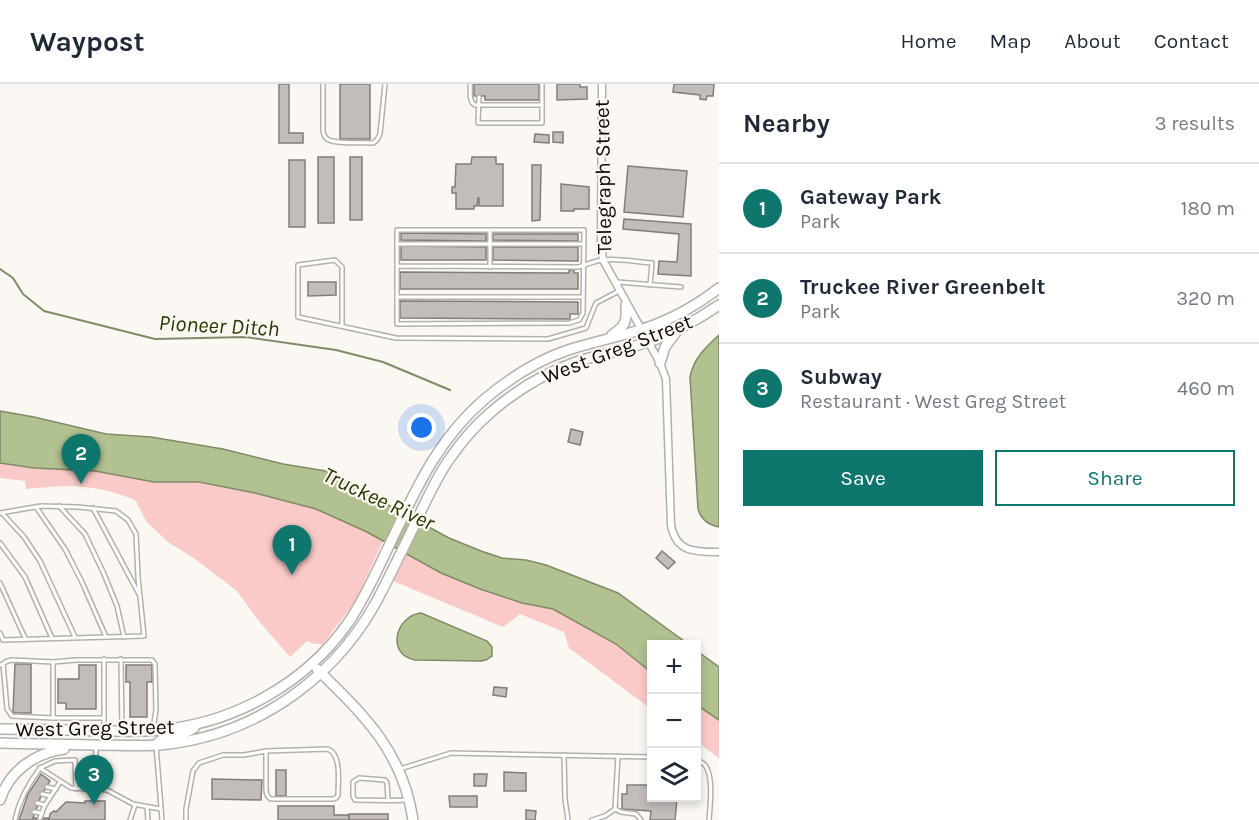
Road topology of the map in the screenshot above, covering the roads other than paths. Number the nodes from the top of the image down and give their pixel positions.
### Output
1 (323, 84) edge
2 (385, 84) edge
3 (470, 84) edge
4 (542, 84) edge
5 (602, 84) edge
6 (479, 97) dead end
7 (479, 105) junction
8 (542, 105) junction
9 (490, 230) junction
10 (397, 244) junction
11 (490, 244) junction
12 (584, 244) junction
13 (603, 260) junction
14 (397, 266) junction
15 (584, 266) junction
16 (489, 267) junction
17 (613, 281) junction
18 (650, 285) junction
19 (681, 287) dead end
20 (719, 288) edge
21 (619, 291) junction
22 (397, 297) junction
23 (583, 297) junction
24 (626, 305) junction
25 (719, 305) edge
26 (342, 326) junction
27 (680, 329) junction
28 (641, 330) junction
29 (606, 339) junction
30 (648, 342) junction
31 (660, 363) junction
32 (59, 506) junction
33 (35, 507) junction
34 (93, 508) junction
35 (1, 513) edge
36 (0, 543) edge
37 (719, 552) edge
38 (0, 583) edge
39 (140, 595) junction
40 (0, 633) edge
41 (106, 637) junction
42 (124, 637) junction
43 (52, 638) junction
44 (76, 638) junction
45 (26, 639) junction
46 (104, 659) junction
47 (120, 659) junction
48 (53, 662) junction
49 (311, 663) junction
50 (1, 664) edge
51 (322, 673) junction
52 (53, 717) junction
53 (104, 718) junction
54 (208, 722) junction
55 (0, 729) edge
56 (104, 731) junction
57 (122, 731) junction
58 (153, 731) junction
59 (0, 742) edge
60 (96, 745) junction
61 (156, 745) junction
62 (266, 751) junction
63 (564, 755) junction
64 (618, 756) junction
65 (647, 757) edge
66 (701, 763) edge
67 (40, 768) junction
68 (399, 770) junction
69 (60, 782) junction
70 (46, 787) dead end
71 (56, 789) junction
72 (76, 789) junction
73 (95, 790) junction
74 (42, 794) dead end
75 (51, 796) junction
76 (409, 799) junction
77 (0, 800) edge
78 (388, 800) junction
79 (37, 803) dead end
80 (135, 804) junction
81 (45, 805) junction
82 (147, 807) junction
83 (161, 809) junction
84 (615, 809) junction
85 (34, 812) dead end
86 (42, 813) junction
87 (40, 818) dead end
88 (16, 819) edge
89 (148, 819) edge
90 (130, 820) edge
91 (162, 820) edge
92 (186, 820) edge
93 (413, 820) edge
94 (568, 820) edge
95 (592, 820) edge
96 (641, 820) edge
97 (709, 820) edge

1 - 2 lane
3 - 7 lane
4 - 8 lane
5 - 13 street, Telegraph Street
6 - 7 lane
7 - 8 lane
7 - 8 lane
9 - 10 lane
9 - 11 lane
9 - 12 lane
10 - 11 lane
10 - 14 lane
11 - 12 lane
11 - 16 lane
12 - 15 lane
13 - 15 lane
13 - 17 street, Telegraph Street
13 - 18 lane
14 - 16 lane
14 - 22 lane
15 - 16 lane
15 - 23 lane
17 - 18 lane
17 - 21 street, Telegraph Street
18 - 19 lane
20 - 28 main road, West Greg Street
21 - 24 street, Telegraph Street
21 - 26 lane
22 - 23 lane
22 - 23 lane
24 - 28 street, Telegraph Street
24 - 29 main road
25 - 27 main road, West Greg Street
26 - 26 lane
27 - 30 main road, West Greg Street
27 - 31 main road
28 - 29 main road, West Greg Street
28 - 30 street, Telegraph Street
29 - 49 main road, West Greg Street
30 - 31 street, Telegraph Street
30 - 51 main road, West Greg Street
31 - 37 street, Telegraph Street
32 - 33 lane
32 - 34 lane
32 - 42 lane
33 - 35 lane
33 - 41 lane
34 - 39 lane
34 - 39 lane
35 - 44 lane
36 - 43 lane
38 - 45 lane
39 - 42 lane
40 - 45 lane
41 - 42 lane
41 - 44 lane
43 - 44 lane
43 - 45 lane
46 - 47 lane
46 - 48 lane
46 - 53 lane
47 - 57 lane
47 - 58 lane
48 - 50 lane
48 - 52 lane
49 - 51 main road
49 - 54 main road, West Greg Street
50 - 52 lane
51 - 61 main road, West Greg Street
51 - 68 main road
52 - 53 lane
53 - 56 lane
54 - 58 main road, West Greg Street
54 - 61 main road
55 - 56 main road, West Greg Street
56 - 57 main road, West Greg Street
57 - 58 main road, West Greg Street
59 - 60 main road, West Greg Street
60 - 61 main road, West Greg Street
60 - 73 lane
60 - 77 main road
61 - 83 lane
62 - 62 lane
62 - 92 lane
63 - 64 lane
63 - 68 lane
63 - 94 lane
64 - 65 lane
64 - 84 lane
66 - 97 lane
67 - 69 lane
67 - 72 lane
67 - 88 lane
68 - 76 main road
69 - 71 lane
69 - 72 lane
70 - 71 lane
71 - 75 lane
72 - 73 lane
73 - 80 lane
74 - 75 lane
75 - 81 lane
76 - 78 lane
76 - 93 main road
78 - 78 lane
79 - 81 lane
80 - 82 lane
80 - 90 lane
81 - 86 lane
82 - 83 lane
82 - 89 lane
83 - 91 lane
84 - 95 lane
84 - 96 lane
85 - 86 lane
86 - 87 lane

